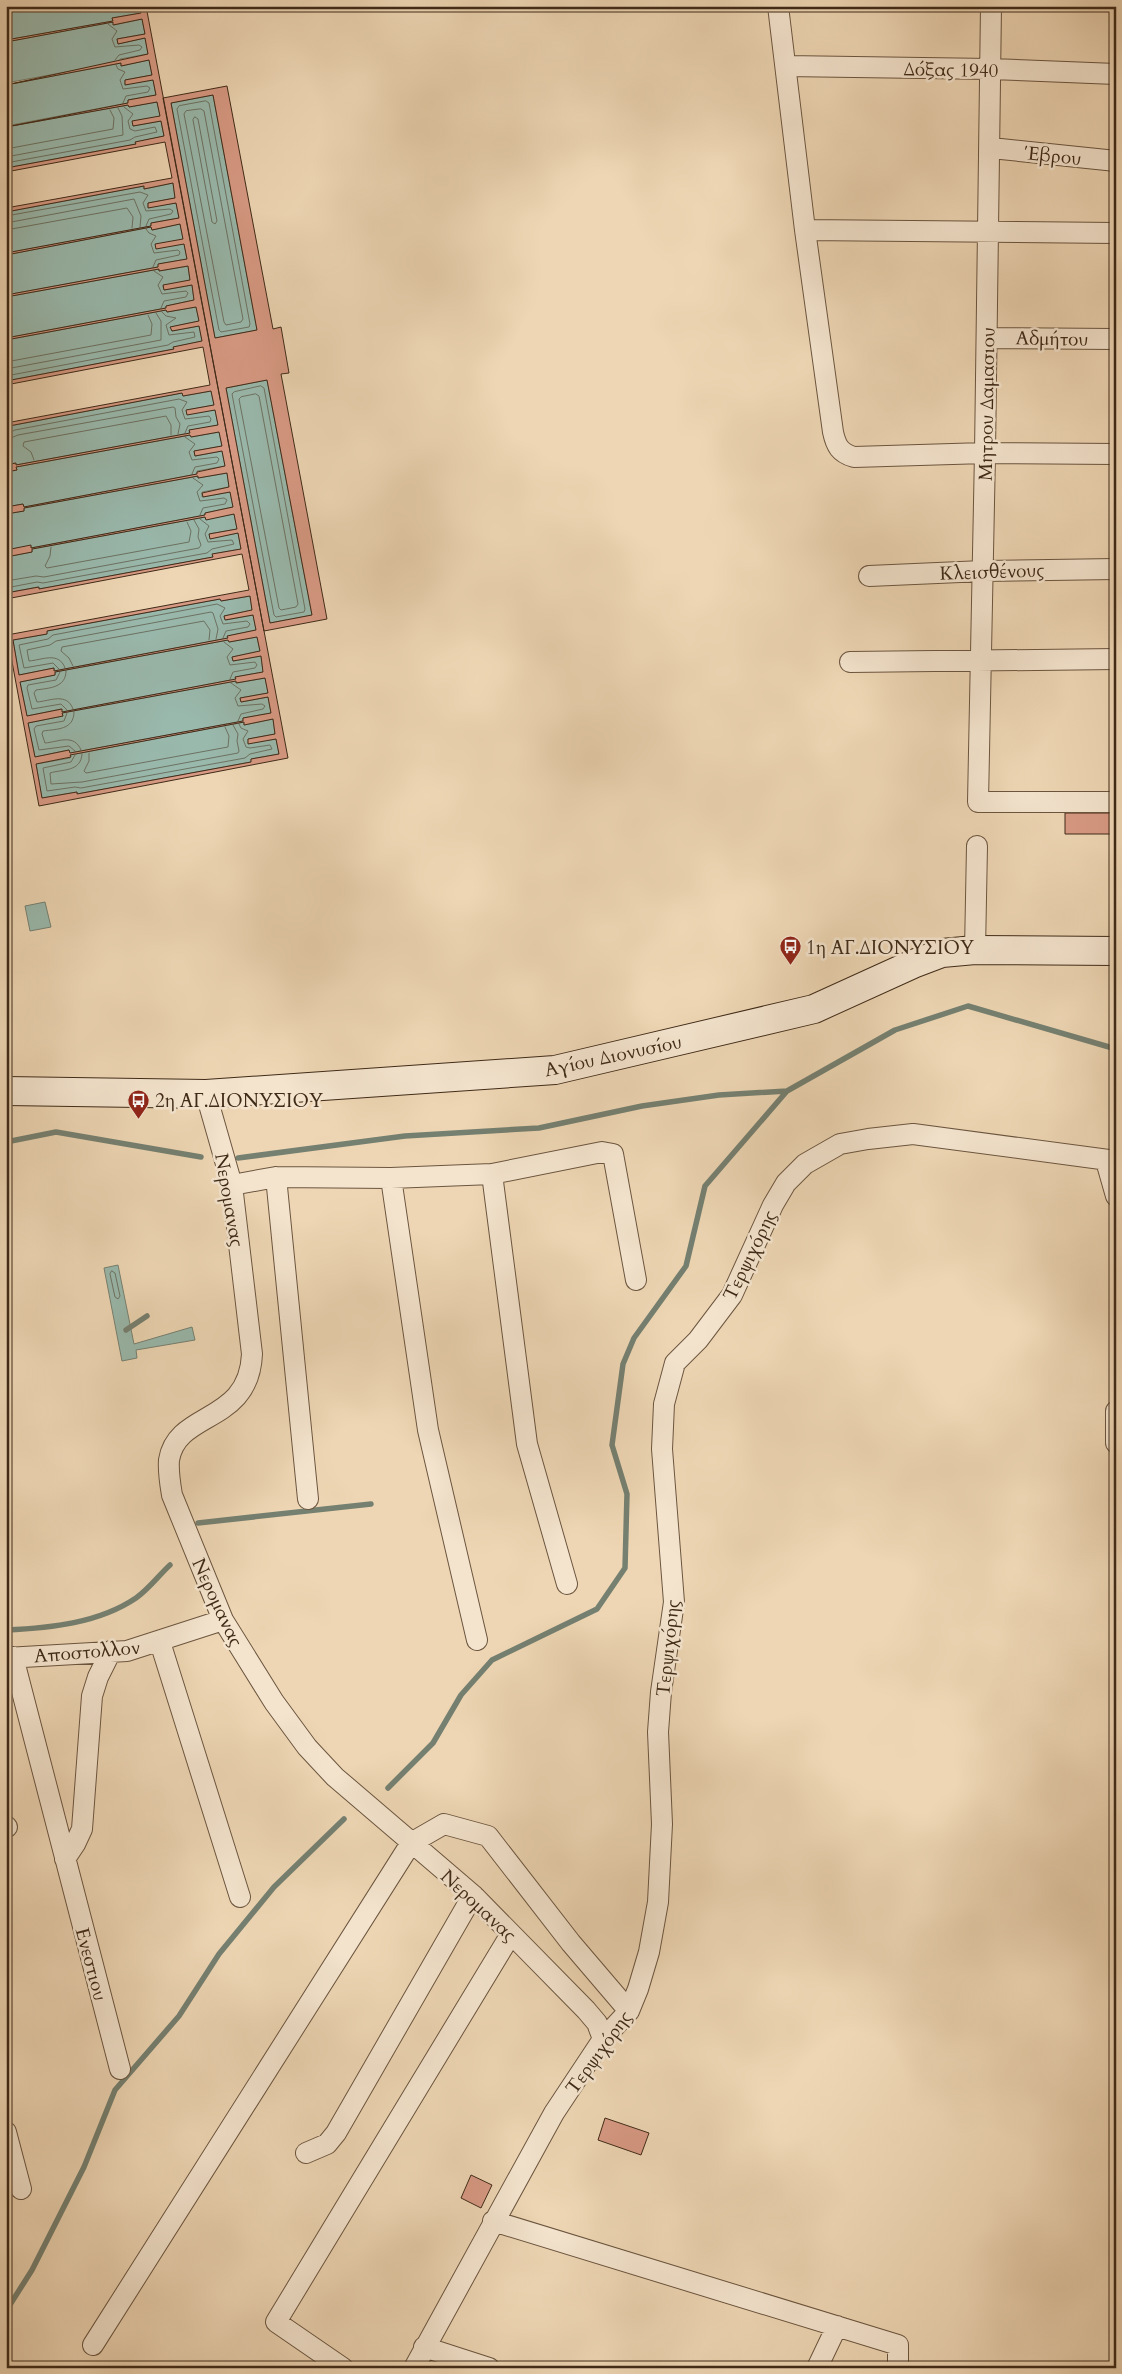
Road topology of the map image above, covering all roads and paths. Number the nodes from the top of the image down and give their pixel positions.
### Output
1 (778, 6) edge
2 (991, 6) edge
3 (786, 66) junction
4 (991, 69) junction
5 (1116, 74) edge
6 (991, 148) junction
7 (1116, 161) edge
8 (805, 230) junction
9 (989, 233) junction
10 (1116, 233) edge
11 (987, 338) junction
12 (1116, 339) edge
13 (985, 453) junction
14 (1116, 454) edge
15 (1116, 569) edge
16 (983, 571) junction
17 (869, 576) dead end
18 (1116, 659) edge
19 (981, 660) junction
20 (850, 662) dead end
21 (1116, 802) edge
22 (977, 846) dead end
23 (974, 950) junction
24 (1116, 951) edge
25 (6, 1091) edge
26 (206, 1094) junction
27 (1111, 1161) edge
28 (492, 1174) junction
29 (276, 1177) junction
30 (391, 1178) junction
31 (232, 1185) junction
32 (1116, 1196) edge
33 (636, 1280) dead end
34 (1116, 1411) edge
35 (1116, 1443) edge
36 (308, 1499) dead end
37 (567, 1584) dead end
38 (223, 1620) junction
39 (477, 1640) dead end
40 (160, 1642) junction
41 (111, 1652) junction
42 (10, 1657) edge
43 (411, 1843) junction
44 (65, 1859) junction
45 (473, 1895) junction
46 (240, 1897) dead end
47 (511, 1934) junction
48 (629, 2011) junction
49 (603, 2039) junction
50 (120, 2069) dead end
51 (6, 2132) edge
52 (306, 2153) dead end
53 (21, 2189) dead end
54 (493, 2221) junction
55 (837, 2326) junction
56 (93, 2345) dead end
57 (424, 2347) junction
58 (342, 2368) edge
59 (414, 2368) edge
60 (489, 2368) edge
61 (817, 2368) edge
62 (898, 2368) edge

1 - 3 street
2 - 4 street, Μητρου Δαμασιου
3 - 4 street, Δόξας 1940
3 - 8 street
4 - 5 street, Δόξας 1940
4 - 6 street, Μητρου Δαμασιου
6 - 7 street, Έβρου
6 - 9 street, Μητρου Δαμασιου
8 - 9 street
8 - 13 street
9 - 10 street
9 - 11 street, Μητρου Δαμασιου
11 - 12 street, Αδμήτου
11 - 13 street, Μητρου Δαμασιου
13 - 14 street
13 - 16 street, Μητρου Δαμασιου
15 - 16 street, Κλεισθένους
16 - 17 street, Κλεισθένους
16 - 19 street, Μητρου Δαμασιου
18 - 19 street
19 - 20 street
19 - 21 street, Μητρου Δαμασιου
22 - 23 street
23 - 24 street, Αγίου Διονυσίου
23 - 26 street, Αγίου Διονυσίου
25 - 26 street, Αγίου Διονυσίου
26 - 31 street, Νερομανας
27 - 32 street
27 - 48 street, Τερψιχόρης
28 - 30 street
28 - 33 street
28 - 37 street
29 - 30 street
29 - 31 street
29 - 36 street
30 - 39 street
31 - 38 street, Νερομανας
34 - 35 street
38 - 40 street, Αποστολλον
38 - 43 street, Νερομανας
40 - 41 street, Αποστολλον
40 - 46 street
41 - 42 street, Αποστολλον
41 - 44 street
42 - 44 street, Ενεστιου
43 - 45 street, Νερομανας
43 - 48 street
43 - 56 street
44 - 50 street, Ενεστιου
45 - 47 street, Νερομανας
45 - 52 street
47 - 49 street, Νερομανας
47 - 58 street
48 - 49 street, Τερψιχόρης
49 - 54 street, Τερψιχόρης
51 - 53 street
54 - 55 street
54 - 57 street, Τερψιχόρης
55 - 61 street
55 - 62 street
57 - 59 street, Τερψιχόρης
57 - 60 street

